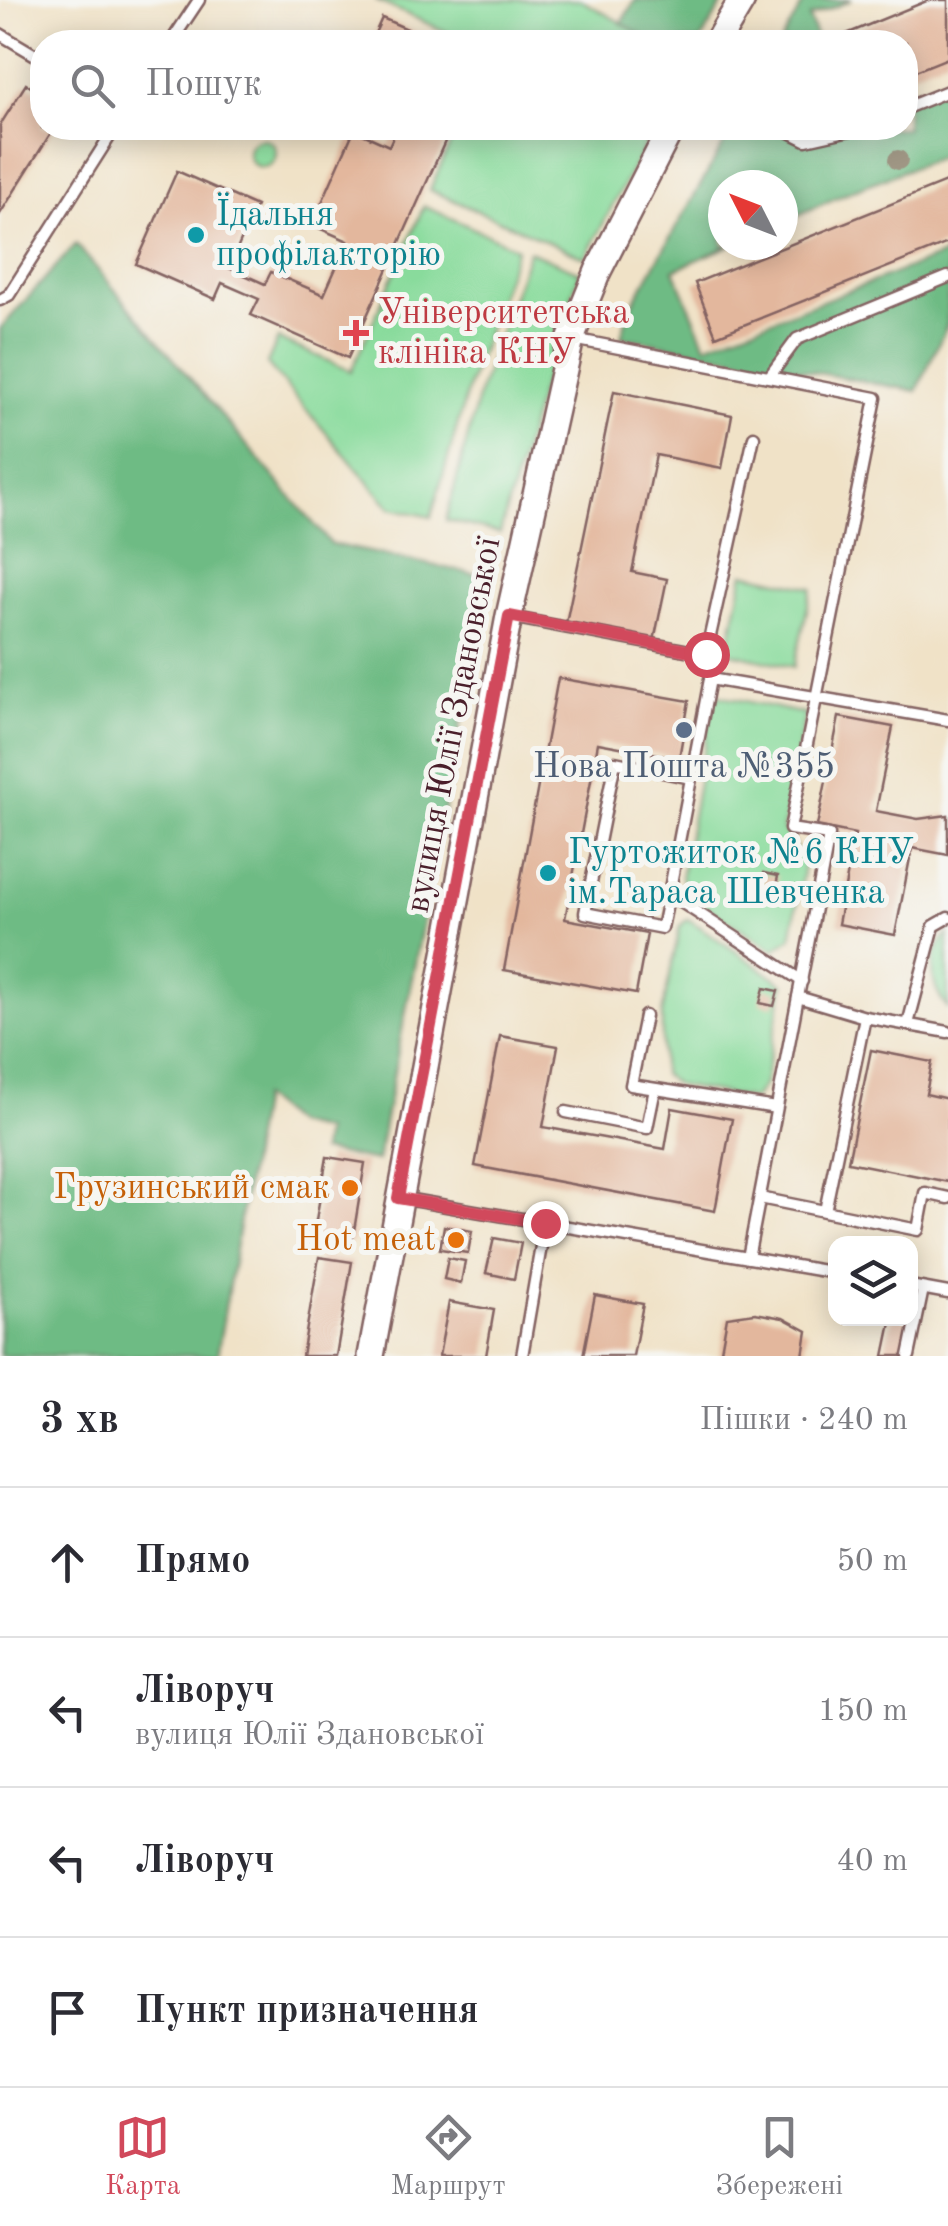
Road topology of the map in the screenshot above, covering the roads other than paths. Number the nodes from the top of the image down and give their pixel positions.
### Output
1 (199, 0) edge
2 (742, 0) edge
3 (179, 30) edge
4 (724, 30) edge
5 (0, 34) edge
6 (30, 51) edge
7 (948, 91) edge
8 (918, 103) edge
9 (107, 140) edge
10 (664, 140) edge
11 (948, 277) edge
12 (0, 300) edge
13 (572, 338) junction
14 (770, 377) junction
15 (754, 437) dead end
16 (509, 616) junction
17 (817, 698) junction
18 (948, 720) edge
19 (690, 778) junction
20 (669, 894) junction
21 (948, 918) edge
22 (802, 981) junction
23 (798, 997) junction
24 (645, 1016) dead end
25 (865, 1017) junction
26 (908, 1024) junction
27 (948, 1032) edge
28 (655, 1088) junction
29 (776, 1108) junction
30 (566, 1112) dead end
31 (398, 1198) junction
32 (760, 1198) junction
33 (948, 1198) edge
34 (825, 1211) junction
35 (545, 1223) junction
36 (748, 1258) junction
37 (828, 1272) edge
38 (918, 1287) edge
39 (923, 1288) junction
40 (948, 1293) edge
41 (370, 1356) edge
42 (522, 1356) edge
43 (909, 1356) edge

1 - 3 lane
2 - 4 street
5 - 6 lane
7 - 8 lane
9 - 12 lane
10 - 13 street, вулиця Юлії Здановської
11 - 14 lane
13 - 14 lane
13 - 16 street, вулиця Юлії Здановської
14 - 17 lane
15 - 16 lane
16 - 31 street, вулиця Юлії Здановської
17 - 18 lane
17 - 19 lane
17 - 22 lane
19 - 20 lane
19 - 20 lane
20 - 22 lane
21 - 26 lane
22 - 23 lane
23 - 25 lane
23 - 29 lane
24 - 28 lane
25 - 26 lane
25 - 34 lane
26 - 27 lane
28 - 29 lane
28 - 30 lane
29 - 32 lane
31 - 35 lane
31 - 41 street, вулиця Юлії Здановської
32 - 34 lane
32 - 36 lane
33 - 34 lane
35 - 36 lane
35 - 42 lane
36 - 37 lane
38 - 39 lane
39 - 40 lane
39 - 43 lane

